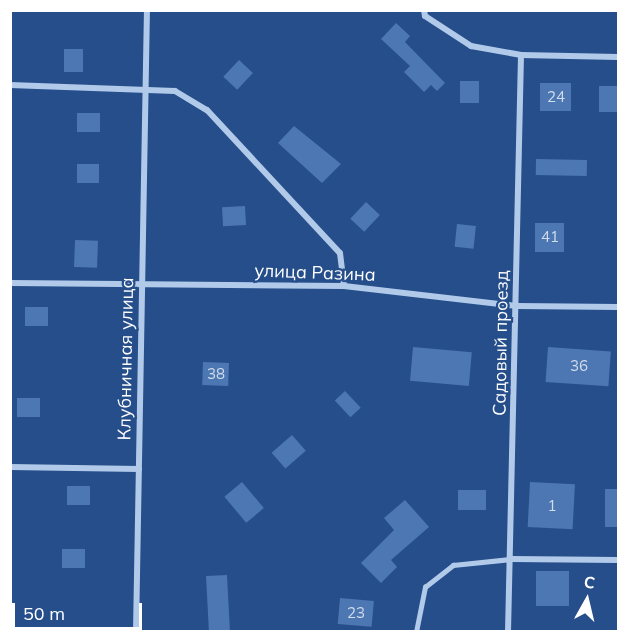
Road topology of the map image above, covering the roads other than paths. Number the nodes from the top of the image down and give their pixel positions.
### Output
1 (147, 10) edge
2 (424, 10) edge
3 (521, 55) junction
4 (618, 57) edge
5 (10, 85) edge
6 (146, 88) junction
7 (10, 282) edge
8 (143, 285) junction
9 (344, 286) junction
10 (517, 306) junction
11 (618, 307) edge
12 (10, 467) edge
13 (139, 469) junction
14 (511, 559) junction
15 (618, 560) edge
16 (136, 632) edge
17 (416, 632) edge
18 (508, 632) edge

1 - 6 street, Клубничная улица
2 - 3 street
3 - 4 street
3 - 10 street, Садовый проезд
5 - 6 street
6 - 8 street, Клубничная улица
6 - 9 street
7 - 8 street, улица Разина
8 - 9 street, улица Разина
8 - 13 street, Клубничная улица
9 - 10 street, улица Разина
10 - 11 street, улица Разина
10 - 14 street, Садовый проезд
12 - 13 street
13 - 16 street, Клубничная улица
14 - 15 street
14 - 17 lane
14 - 18 street, Садовый проезд

